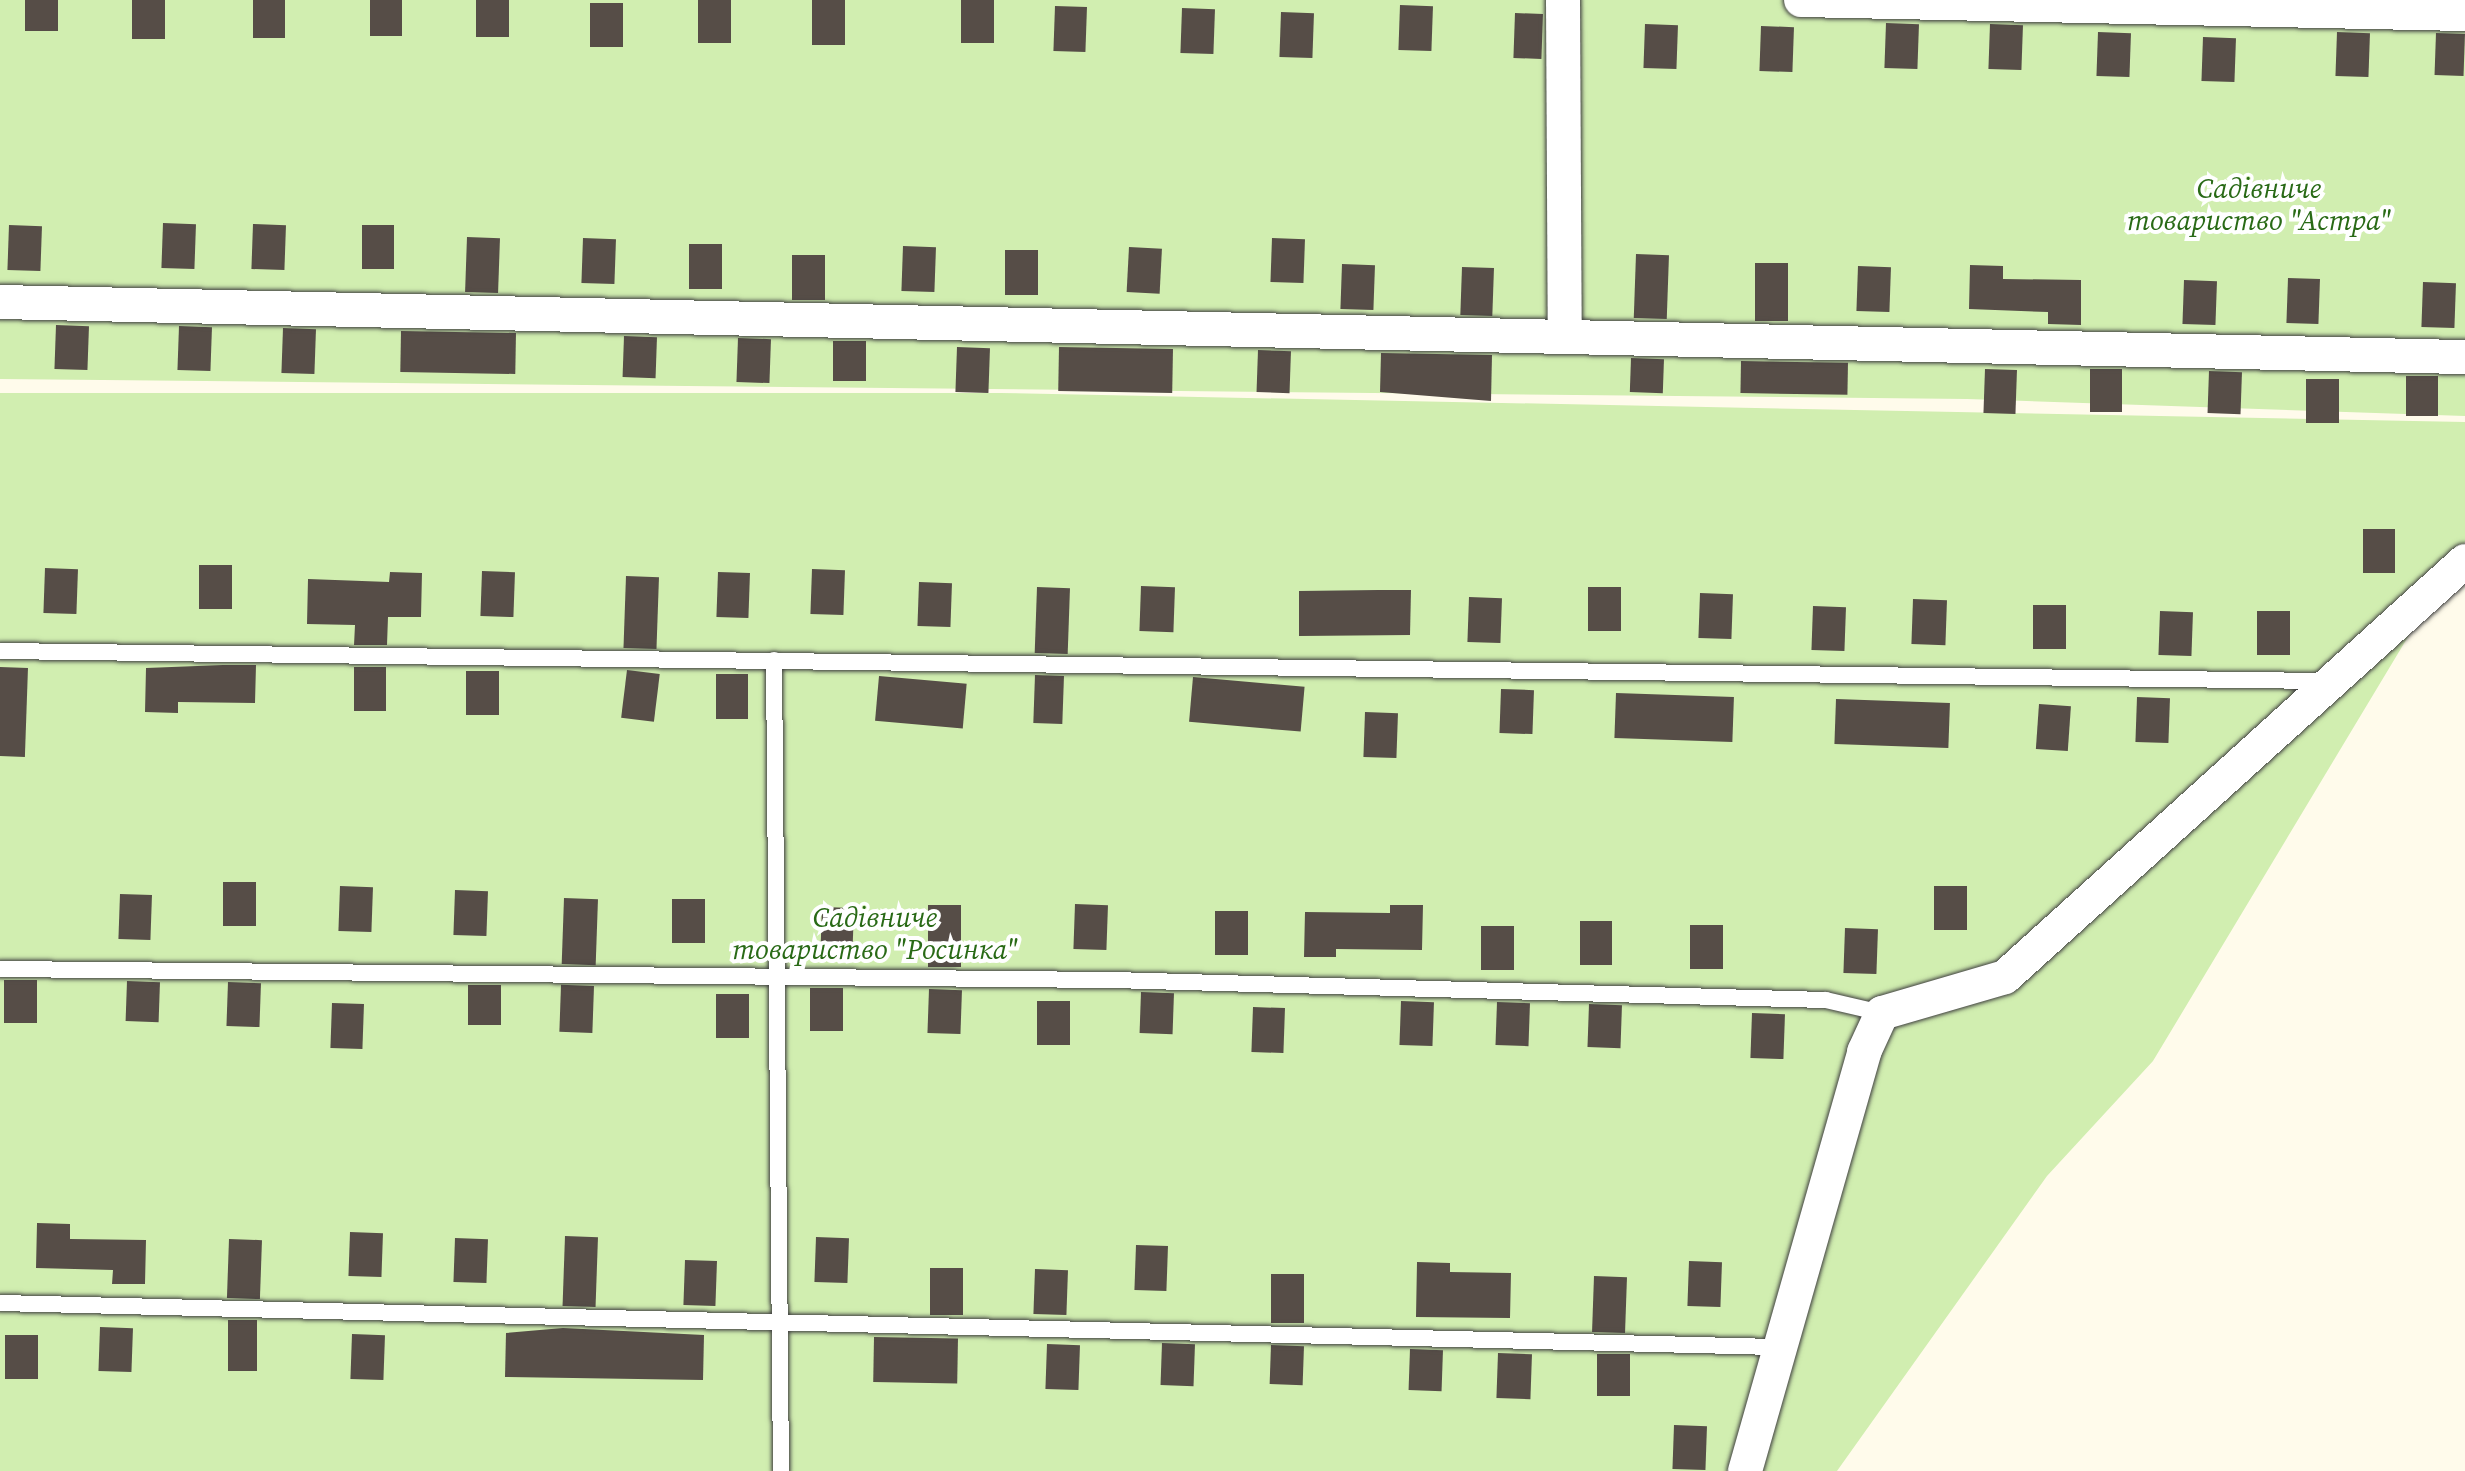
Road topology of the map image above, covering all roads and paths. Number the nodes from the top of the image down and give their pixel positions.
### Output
1 (1563, 0) edge
2 (1801, 0) edge
3 (2465, 14) edge
4 (0, 302) edge
5 (1565, 336) junction
6 (2465, 357) edge
7 (2465, 561) edge
8 (0, 651) edge
9 (774, 660) junction
10 (2335, 681) junction
11 (0, 969) edge
12 (780, 980) junction
13 (1882, 1013) junction
14 (0, 1303) edge
15 (782, 1322) junction
16 (1777, 1347) junction
17 (781, 1471) edge
18 (1745, 1471) edge

1 - 5 street
2 - 3 street
4 - 5 street
5 - 6 street
7 - 10 street
8 - 9 lane
9 - 10 lane
9 - 12 lane
10 - 13 street
11 - 12 lane
12 - 13 lane
12 - 15 lane
13 - 16 street
14 - 15 lane
15 - 16 lane
15 - 17 lane
16 - 18 street

